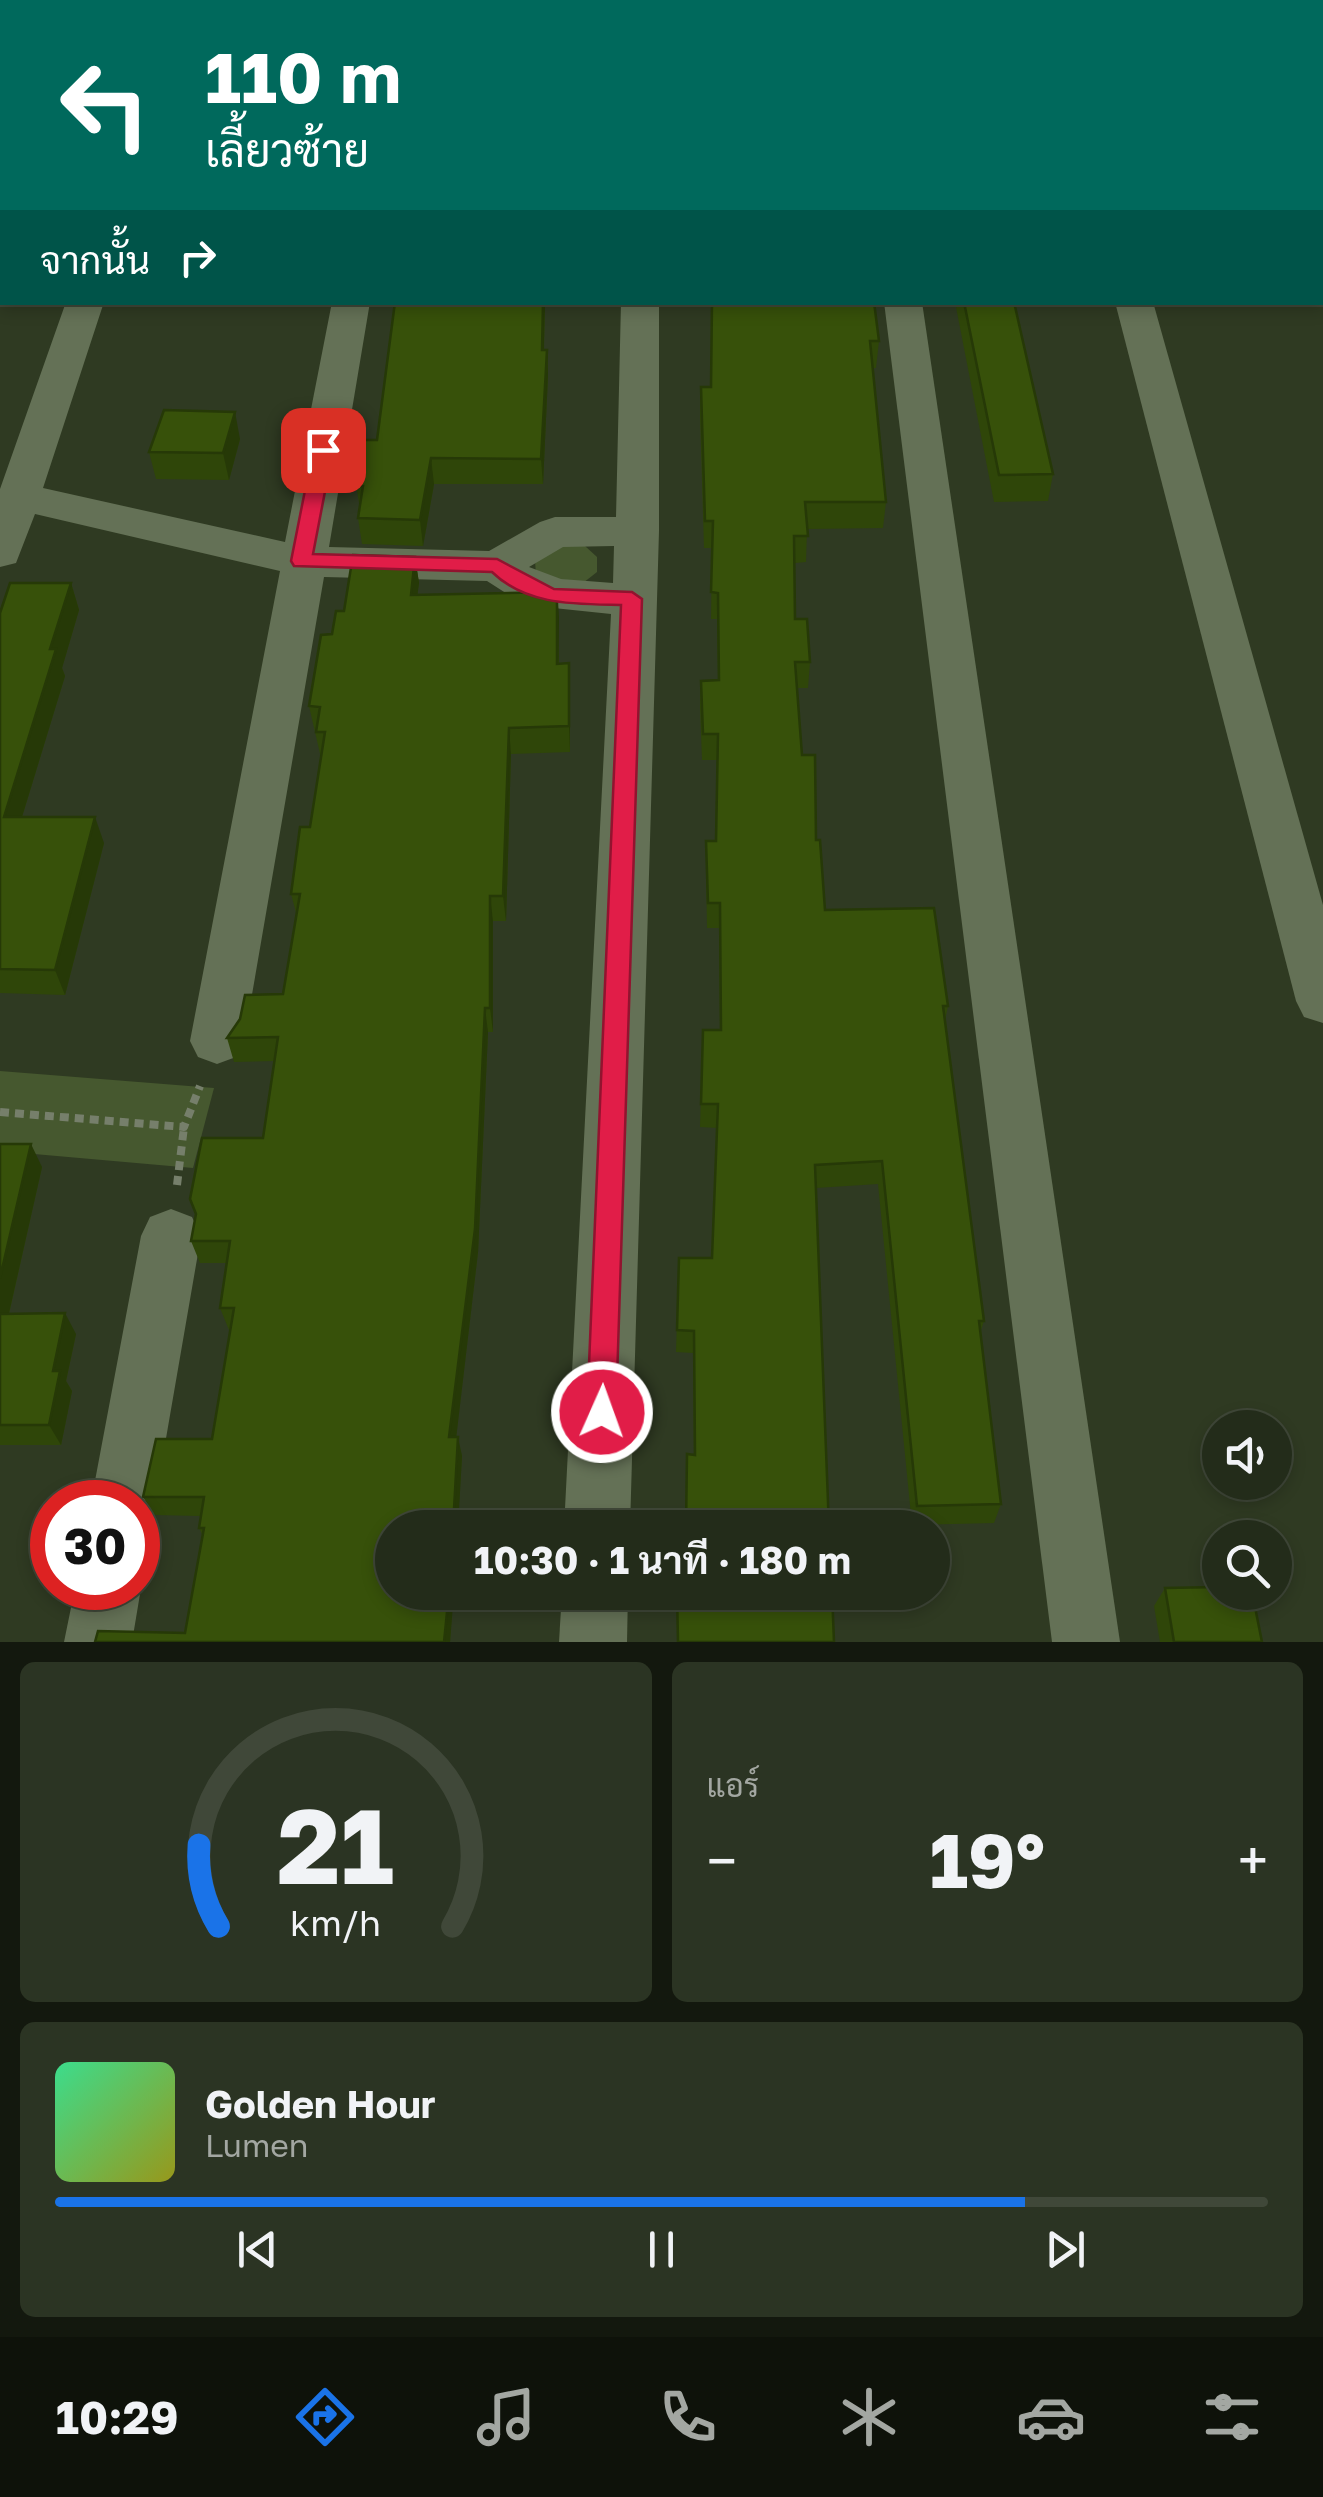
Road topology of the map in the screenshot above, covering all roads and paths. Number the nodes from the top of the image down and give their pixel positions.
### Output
1 (84, 305) edge
2 (350, 305) edge
3 (640, 305) edge
4 (903, 305) edge
5 (1135, 305) edge
6 (17, 496) junction
7 (637, 531) junction
8 (0, 552) edge
9 (302, 561) junction
10 (497, 566) junction
11 (632, 599) junction
12 (1323, 1001) edge
13 (217, 1041) joint
14 (0, 1112) edge
15 (171, 1236) dead end
16 (127, 1480) edge
17 (599, 1510) edge
18 (104, 1610) edge
19 (594, 1610) edge
20 (98, 1642) edge
21 (593, 1642) edge
22 (1086, 1642) edge

1 - 6 street
2 - 9 street
3 - 7 street
4 - 22 street
5 - 12 street
6 - 8 street
6 - 9 street
7 - 10 street
7 - 11 street
9 - 10 street
9 - 13 street
10 - 11 street
11 - 17 street
13 - 14 path
15 - 16 street
18 - 20 street
19 - 21 street

